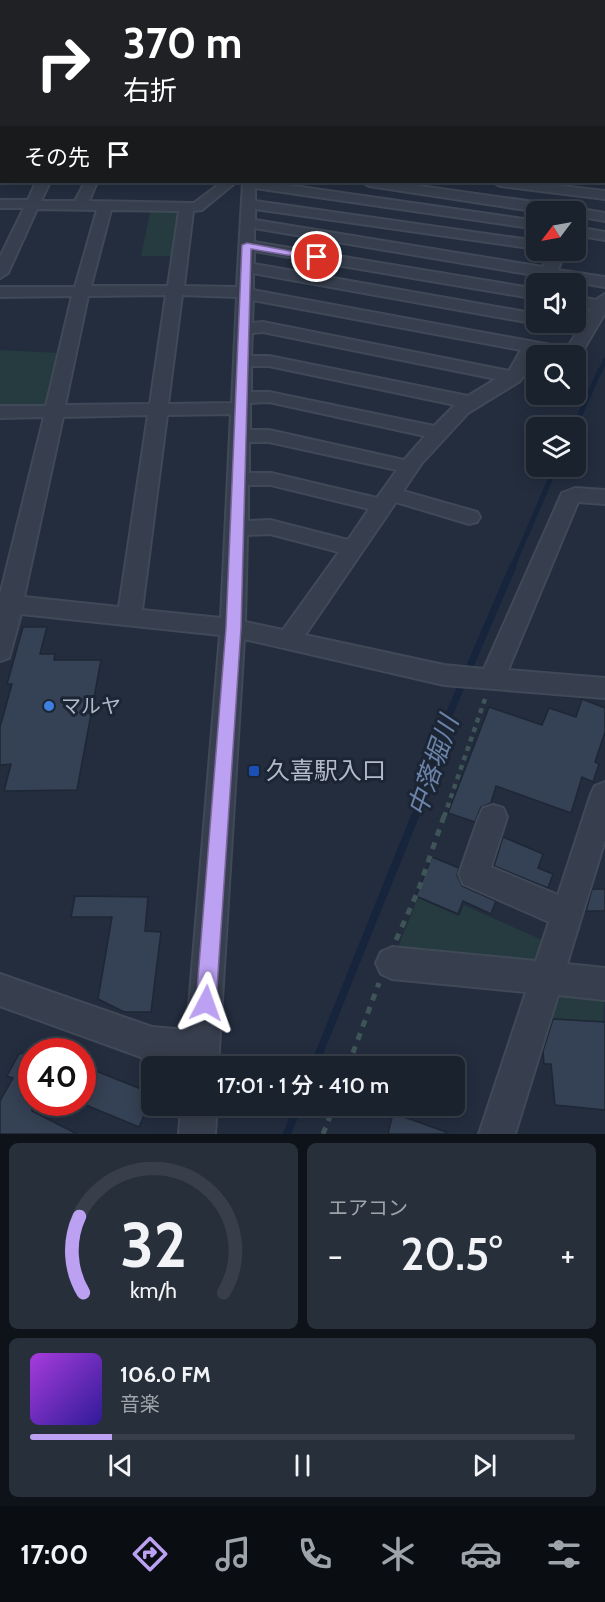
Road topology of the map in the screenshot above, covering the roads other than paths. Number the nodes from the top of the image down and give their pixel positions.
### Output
1 (43, 183) edge
2 (91, 183) edge
3 (229, 183) edge
4 (249, 183) edge
5 (256, 183) edge
6 (376, 183) edge
7 (488, 183) edge
8 (508, 183) edge
9 (567, 186) edge
10 (605, 195) edge
11 (479, 198) junction
12 (0, 204) edge
13 (248, 204) junction
14 (32, 205) junction
15 (80, 205) junction
16 (526, 205) edge
17 (105, 206) junction
18 (187, 206) junction
19 (586, 214) edge
20 (470, 215) junction
21 (605, 217) edge
22 (248, 223) junction
23 (526, 223) edge
24 (586, 233) edge
25 (459, 234) junction
26 (605, 236) edge
27 (526, 244) edge
28 (247, 245) junction
29 (447, 255) junction
30 (554, 261) edge
31 (246, 267) junction
32 (549, 272) junction
33 (0, 273) edge
34 (434, 276) junction
35 (605, 282) edge
36 (175, 291) junction
37 (0, 292) edge
38 (526, 292) edge
39 (81, 293) junction
40 (245, 293) junction
41 (420, 298) junction
42 (586, 301) edge
43 (603, 302) edge
44 (526, 317) edge
45 (404, 324) junction
46 (244, 328) junction
47 (588, 328) joint
48 (578, 345) edge
49 (526, 346) edge
50 (526, 356) edge
51 (243, 361) junction
52 (514, 377) junction
53 (470, 402) junction
54 (242, 403) junction
55 (158, 410) junction
56 (54, 411) junction
57 (0, 412) edge
58 (438, 434) junction
59 (240, 436) junction
60 (410, 467) junction
61 (239, 479) junction
62 (605, 497) edge
63 (387, 500) junction
64 (469, 517) dead end
65 (237, 528) junction
66 (352, 548) junction
67 (5, 604) edge
68 (129, 616) junction
69 (233, 628) junction
70 (290, 639) junction
71 (0, 652) edge
72 (488, 679) junction
73 (605, 688) edge
74 (605, 794) edge
75 (493, 817) dead end
76 (566, 914) junction
77 (390, 960) road end
78 (546, 978) junction
79 (605, 984) edge
80 (0, 990) edge
81 (198, 1056) edge
82 (202, 1056) edge
83 (198, 1116) edge
84 (197, 1134) edge
85 (497, 1134) edge

1 - 14 street
2 - 15 street
3 - 18 street
4 - 13 street
5 - 20 street
6 - 11 street
7 - 11 street
8 - 9 street
9 - 10 street
11 - 16 street
11 - 20 street
12 - 14 street
13 - 22 street
13 - 25 street
14 - 15 street
14 - 33 street
15 - 17 street
17 - 18 street
17 - 39 street
18 - 36 street
19 - 21 street
20 - 23 street
20 - 25 street
22 - 28 street
22 - 29 street
24 - 26 street
25 - 27 street
25 - 29 street
28 - 31 street
28 - 34 street
29 - 32 street
29 - 34 street
30 - 32 street
31 - 40 street
31 - 41 street
32 - 35 street
34 - 38 street
34 - 41 street
36 - 39 street
36 - 40 street
36 - 55 street
37 - 39 street
39 - 56 street
40 - 45 street
40 - 46 street
41 - 44 street
41 - 45 street
42 - 43 street
43 - 47 street
45 - 49 street
46 - 51 street
46 - 52 street
47 - 48 street
50 - 52 street
51 - 53 street
51 - 54 street
52 - 53 street
53 - 58 street
54 - 55 street
54 - 58 street
54 - 59 street
55 - 56 street
55 - 68 street
56 - 57 street
56 - 67 street
58 - 60 street
59 - 60 street
59 - 61 street
60 - 63 street
61 - 63 street
61 - 65 street
62 - 72 street
63 - 64 street
63 - 66 street
65 - 66 street
65 - 69 street
66 - 70 street
67 - 68 street
67 - 71 street
68 - 69 street
69 - 70 street
69 - 82 street
70 - 72 street
72 - 73 street
74 - 76 street
75 - 76 street
76 - 78 street
77 - 78 street
78 - 79 street
78 - 85 street
80 - 81 street
83 - 84 street

